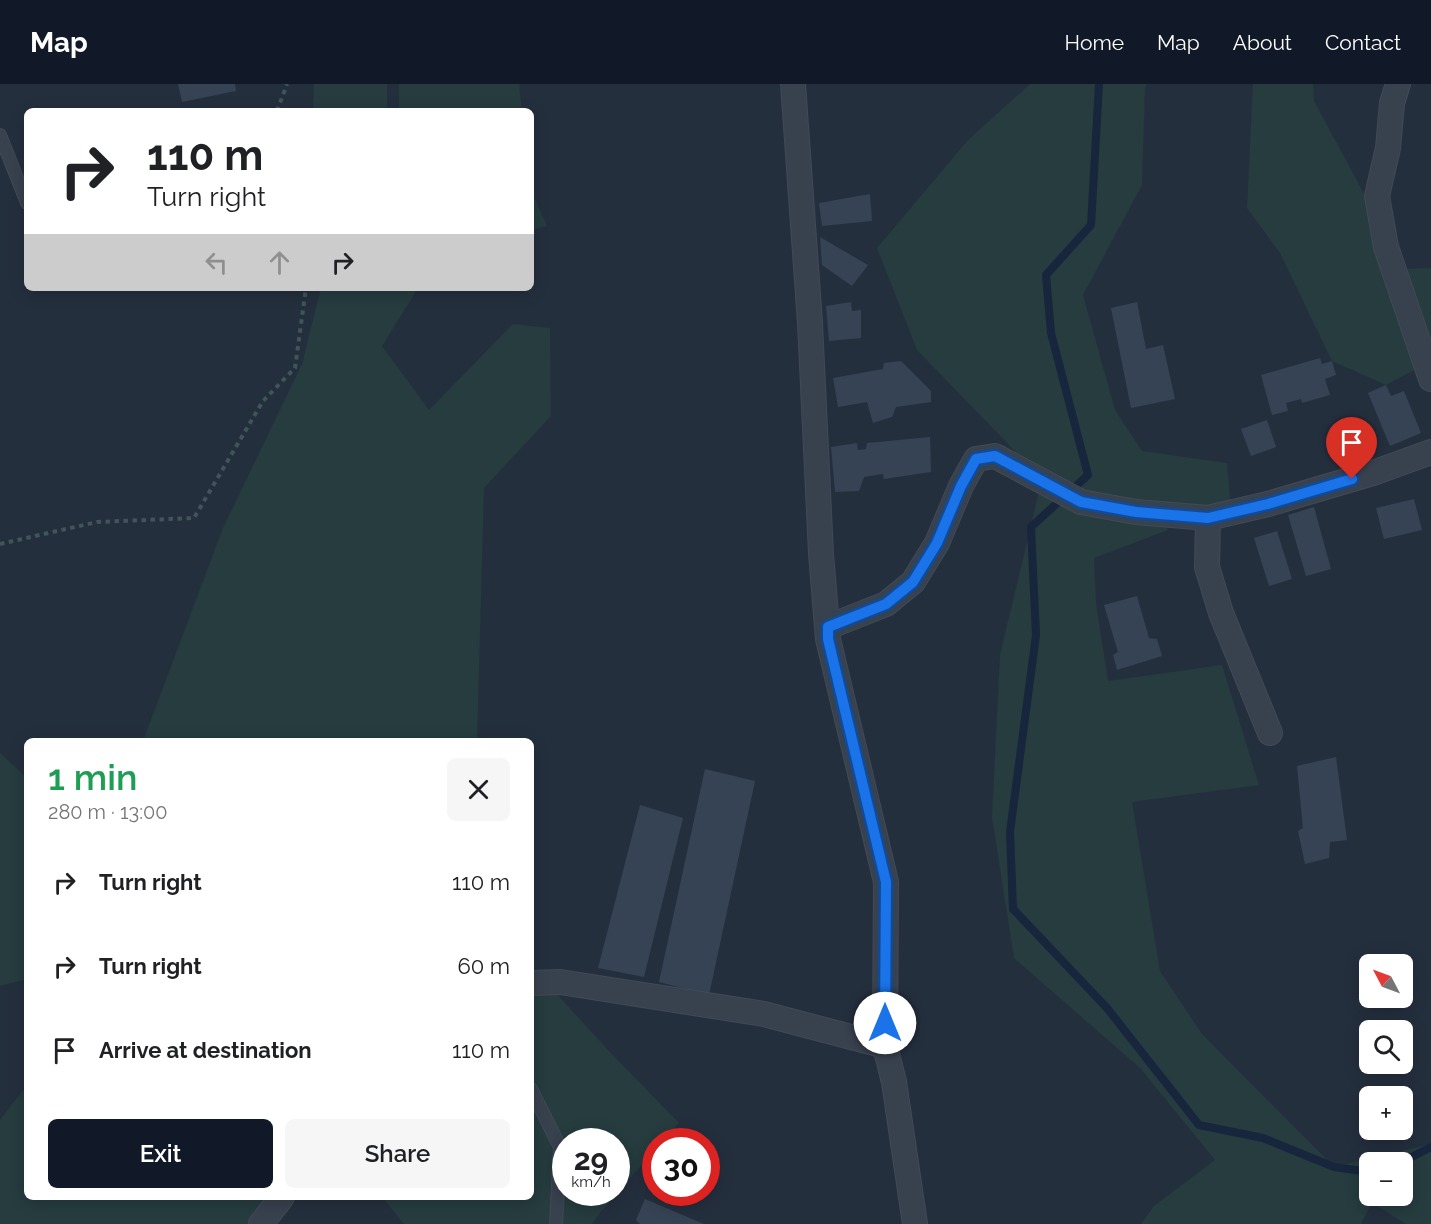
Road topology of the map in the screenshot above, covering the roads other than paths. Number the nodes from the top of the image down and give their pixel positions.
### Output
1 (793, 84) edge
2 (1398, 84) edge
3 (0, 135) edge
4 (24, 195) edge
5 (1431, 379) edge
6 (1431, 452) edge
7 (1208, 518) junction
8 (828, 627) junction
9 (1270, 733) dead end
10 (534, 983) edge
11 (885, 1046) junction
12 (534, 1095) edge
13 (280, 1200) edge
14 (261, 1224) edge
15 (556, 1224) edge
16 (915, 1224) edge

1 - 8 street
2 - 5 street
3 - 4 lane
6 - 7 street
7 - 8 street
7 - 9 street
8 - 11 street
10 - 11 street
11 - 16 street
12 - 15 lane
13 - 14 street

